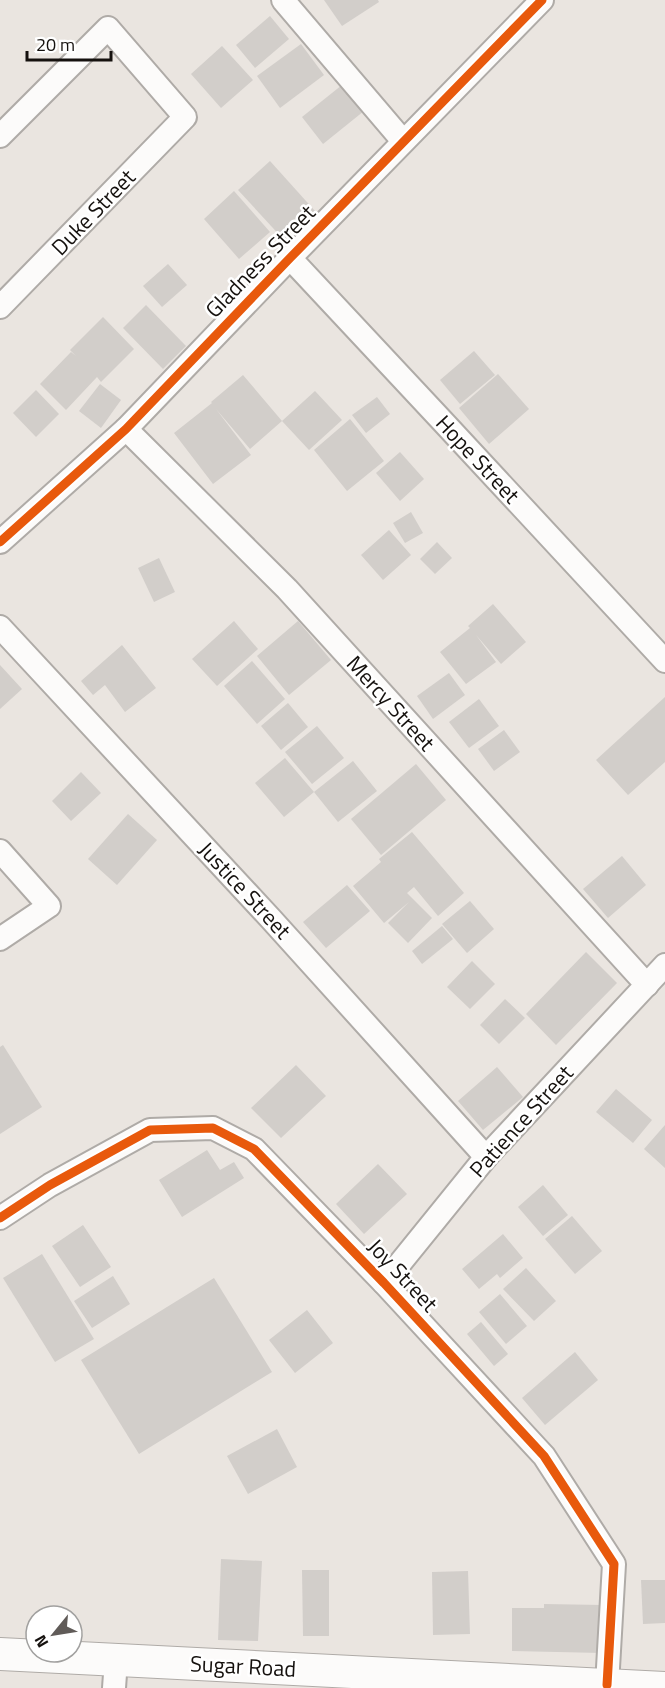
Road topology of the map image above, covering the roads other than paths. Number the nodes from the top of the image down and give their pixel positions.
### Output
1 (283, 0) edge
2 (542, 0) edge
3 (0, 136) edge
4 (404, 141) junction
5 (290, 258) junction
6 (0, 308) edge
7 (126, 429) junction
8 (0, 542) edge
9 (0, 627) edge
10 (665, 661) edge
11 (0, 851) edge
12 (0, 939) edge
13 (665, 965) edge
14 (647, 985) junction
15 (486, 1157) junction
16 (0, 1218) edge
17 (384, 1283) junction
18 (0, 1654) edge
19 (115, 1674) edge
20 (347, 1680) edge
21 (607, 1685) junction
22 (665, 1688) edge

1 - 4 street
2 - 4 street, Gladness Street
3 - 6 street, Duke Street
4 - 5 street, Gladness Street
5 - 7 street, Gladness Street
5 - 10 street, Hope Street
7 - 8 street, Gladness Street
7 - 14 street, Mercy Street
9 - 15 street, Justice Street
11 - 12 street
13 - 14 street, Patience Street
14 - 15 street, Patience Street
15 - 17 street, Patience Street
16 - 17 street, Joy Street
17 - 21 street, Joy Street
18 - 19 main road, Sugar Road
19 - 20 main road, Sugar Road
20 - 21 main road, Sugar Road
21 - 22 main road, Sugar Road

